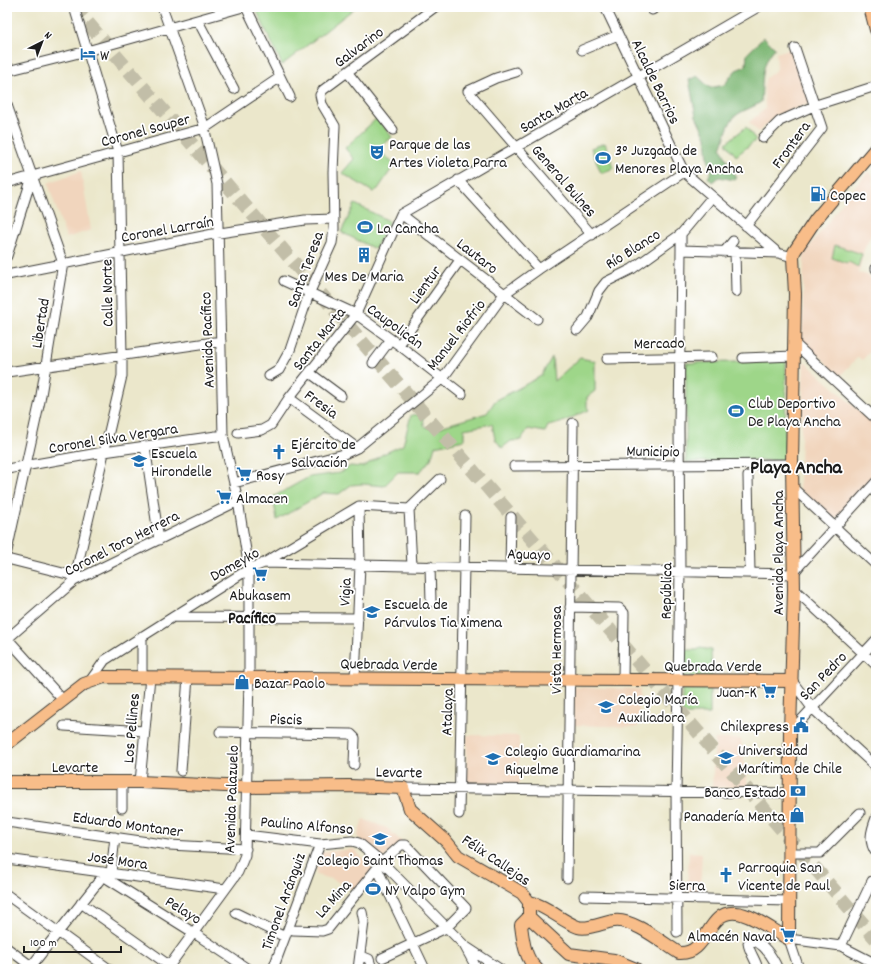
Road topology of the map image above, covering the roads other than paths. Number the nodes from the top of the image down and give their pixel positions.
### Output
1 (74, 7) edge
2 (162, 7) edge
3 (244, 7) edge
4 (434, 7) edge
5 (605, 7) edge
6 (758, 7) edge
7 (872, 10) edge
8 (198, 21) junction
9 (170, 28) junction
10 (876, 30) edge
11 (618, 35) junction
12 (795, 48) dead end
13 (582, 50) dead end
14 (87, 51) junction
15 (7, 71) edge
16 (516, 72) dead end
17 (348, 73) junction
18 (639, 76) junction
19 (279, 78) junction
20 (876, 86) edge
21 (234, 89) dead end
22 (320, 95) joint
23 (290, 97) dead end
24 (7, 105) edge
25 (816, 105) junction
26 (205, 128) junction
27 (393, 130) dead end
28 (763, 138) dead end
29 (517, 148) junction
30 (118, 152) junction
31 (875, 152) edge
32 (684, 172) junction
33 (32, 177) junction
34 (458, 180) junction
35 (7, 183) edge
36 (712, 196) junction
37 (401, 214) junction
38 (334, 219) junction
39 (746, 226) junction
40 (219, 234) junction
41 (681, 234) junction
42 (592, 235) junction
43 (733, 241) dead end
44 (681, 250) junction
45 (735, 251) junction
46 (121, 252) junction
47 (724, 252) junction
48 (778, 253) junction
49 (7, 256) edge
50 (793, 257) junction
51 (460, 260) junction
52 (63, 263) junction
53 (539, 268) junction
54 (7, 275) edge
55 (284, 281) dead end
56 (736, 292) dead end
57 (309, 294) junction
58 (504, 294) junction
59 (356, 314) junction
60 (537, 319) dead end
61 (577, 330) dead end
62 (392, 339) junction
63 (221, 340) junction
64 (399, 345) junction
65 (794, 350) junction
66 (122, 356) junction
67 (712, 356) dead end
68 (680, 357) junction
69 (606, 358) dead end
70 (743, 358) dead end
71 (373, 363) dead end
72 (47, 366) junction
73 (7, 372) edge
74 (310, 373) junction
75 (269, 376) dead end
76 (443, 378) junction
77 (462, 394) dead end
78 (341, 396) dead end
79 (289, 398) junction
80 (876, 419) edge
81 (573, 423) dead end
82 (238, 433) dead end
83 (223, 435) junction
84 (145, 446) junction
85 (357, 448) junction
86 (104, 452) junction
87 (572, 464) junction
88 (792, 464) junction
89 (680, 465) junction
90 (28, 466) junction
91 (514, 466) dead end
92 (7, 469) edge
93 (748, 476) dead end
94 (440, 479) dead end
95 (876, 482) edge
96 (234, 483) junction
97 (793, 488) junction
98 (238, 501) junction
99 (359, 506) junction
100 (409, 509) junction
101 (465, 516) dead end
102 (511, 517) dead end
103 (835, 528) junction
104 (159, 540) junction
105 (7, 551) edge
106 (7, 560) edge
107 (264, 563) junction
108 (360, 565) junction
109 (876, 565) edge
110 (412, 566) junction
111 (430, 566) junction
112 (464, 567) junction
113 (510, 567) junction
114 (249, 569) junction
115 (570, 569) junction
116 (680, 572) junction
117 (750, 573) junction
118 (793, 574) junction
119 (75, 578) junction
120 (794, 589) junction
121 (431, 602) dead end
122 (570, 607) junction
123 (172, 617) junction
124 (248, 617) junction
125 (358, 618) junction
126 (142, 636) junction
127 (7, 639) edge
128 (876, 640) edge
129 (864, 653) junction
130 (876, 664) edge
131 (146, 677) junction
132 (188, 677) junction
133 (249, 678) junction
134 (355, 678) junction
135 (569, 679) junction
136 (463, 680) junction
137 (623, 680) junction
138 (679, 680) junction
139 (90, 681) junction
140 (792, 681) junction
141 (63, 700) junction
142 (812, 708) junction
143 (64, 726) dead end
144 (144, 731) junction
145 (220, 732) dead end
146 (247, 732) junction
147 (790, 732) junction
148 (7, 744) edge
149 (354, 765) dead end
150 (876, 767) edge
151 (182, 771) dead end
152 (7, 782) edge
153 (122, 782) junction
154 (140, 782) junction
155 (247, 787) junction
156 (403, 788) junction
157 (459, 788) junction
158 (569, 789) junction
159 (676, 792) junction
160 (790, 792) junction
161 (122, 808) dead end
162 (860, 813) dead end
163 (459, 814) dead end
164 (876, 818) edge
165 (7, 822) edge
166 (247, 835) junction
167 (115, 837) junction
168 (320, 844) junction
169 (246, 848) junction
170 (789, 853) junction
171 (876, 853) edge
172 (7, 859) edge
173 (380, 865) junction
174 (105, 874) junction
175 (567, 878) dead end
176 (872, 881) dead end
177 (225, 889) junction
178 (7, 895) edge
179 (584, 896) dead end
180 (677, 899) junction
181 (789, 901) junction
182 (529, 902) junction
183 (81, 903) junction
184 (362, 912) dead end
185 (236, 914) dead end
186 (529, 917) junction
187 (446, 928) junction
188 (293, 930) dead end
189 (58, 932) junction
190 (677, 932) dead end
191 (194, 933) junction
192 (285, 937) junction
193 (789, 939) junction
194 (413, 944) junction
195 (464, 945) junction
196 (842, 946) junction
197 (7, 948) edge
198 (382, 958) dead end
199 (360, 959) junction
200 (876, 964) edge
201 (234, 965) edge
202 (168, 967) edge
203 (31, 968) edge
204 (109, 969) edge
205 (248, 969) edge
206 (273, 969) edge
207 (358, 969) edge
208 (372, 969) edge
209 (426, 969) edge
210 (477, 969) edge
211 (500, 969) edge
212 (537, 969) edge
213 (636, 969) edge
214 (758, 969) edge
215 (778, 969) edge
216 (799, 969) edge

1 - 14 street, Calle Norte
2 - 9 street, Avenida Pacífico
3 - 8 street
3 - 19 street
4 - 17 street, Galvarino
5 - 11 street, Alcalde Barrios
6 - 18 street, Santa Marta
7 - 10 main road
8 - 9 street
8 - 21 street
9 - 14 street
9 - 26 street, Avenida Pacífico
11 - 13 street
11 - 18 street, Alcalde Barrios
12 - 25 street, Frontera
14 - 15 street
14 - 30 street, Calle Norte
16 - 29 street, General Bulnes
17 - 22 street, Galvarino
17 - 27 street
18 - 29 street, Santa Marta
18 - 32 street, Alcalde Barrios
19 - 23 street
19 - 26 street, Coronel Souper
20 - 25 street
22 - 38 street, Santa Teresa
24 - 33 street, Libertad
25 - 28 street
25 - 39 street, Frontera
26 - 30 street, Coronel Souper
26 - 40 street, Avenida Pacífico
29 - 34 street, Santa Marta
29 - 42 street, General Bulnes
30 - 33 street, Coronel Souper
30 - 46 street, Calle Norte
31 - 50 main road
32 - 36 street, Alcalde Barrios
32 - 42 street, Manuel Riofrio
33 - 35 street, Coronel Souper
33 - 49 street
33 - 52 street, Libertad
34 - 37 street, Santa Marta
34 - 53 street
36 - 39 street, Alcalde Barrios
36 - 41 street, Río Blanco
37 - 51 street, Lautaro
37 - 59 street, Santa Marta
38 - 40 street, Coronel Larraín
38 - 57 street, Santa Teresa
39 - 48 street, Alcalde Barrios
40 - 46 street, Coronel Larraín
40 - 63 street, Avenida Pacífico
41 - 44 street, República
41 - 61 street, Río Blanco
42 - 53 street, Manuel Riofrio
43 - 47 street
44 - 47 street
44 - 68 street, República
45 - 47 street
45 - 48 street
45 - 56 street
46 - 52 street, Coronel Larraín
46 - 66 street, Calle Norte
48 - 50 street, Alcalde Barrios
50 - 65 main road, Avenida Playa Ancha
51 - 58 street, Lautaro
51 - 64 street, Lientur
52 - 54 street, Coronel Larraín
52 - 72 street, Libertad
53 - 58 street, Manuel Riofrio
55 - 57 street, Caupolicán
57 - 59 street, Caupolicán
57 - 75 street, Santa Teresa
58 - 60 street, Lautaro
58 - 76 street, Manuel Riofrio
59 - 62 street, Caupolicán
59 - 74 street, Santa Marta
62 - 64 street, Caupolicán
62 - 71 street
63 - 66 street
63 - 83 street, Avenida Pacífico
64 - 76 street, Caupolicán
65 - 70 street
65 - 80 street
65 - 88 main road, Avenida Playa Ancha
66 - 72 street
66 - 86 street, Calle Norte
67 - 68 street, Mercado
68 - 69 street, Mercado
68 - 89 street, República
72 - 73 street
72 - 90 street, Libertad
74 - 78 street
74 - 79 street, Santa Marta
76 - 77 street, Caupolicán
76 - 85 street, Manuel Riofrio
79 - 82 street, Santa Marta
79 - 85 street, Fresia
81 - 87 street, Vista Hermosa
83 - 84 street, Coronel Silva Vergara
83 - 96 street, Avenida Pacífico
84 - 86 street, Coronel Silva Vergara
84 - 104 street
85 - 96 street, Manuel Riofrio
86 - 90 street, Coronel Silva Vergara
86 - 119 street, Calle Norte
87 - 89 street, Municipio
87 - 91 street, Municipio
87 - 115 street, Vista Hermosa
88 - 89 street, Municipio
88 - 97 main road, Avenida Playa Ancha
89 - 116 street, República
90 - 92 street, Coronel Silva Vergara
90 - 105 street, Libertad
93 - 117 street
94 - 100 street
95 - 103 street
96 - 98 street, Avenida Pacífico
97 - 103 street
97 - 118 main road, Avenida Playa Ancha
98 - 104 street, Coronel Toro Herrera
98 - 114 street, Avenida Pacífico
99 - 100 street
99 - 107 street, Domeyko
99 - 108 street, Vigia
100 - 110 street
101 - 112 street, Atalaya
102 - 113 street
103 - 109 street
103 - 118 street
104 - 119 street, Coronel Toro Herrera
106 - 119 street
107 - 108 street, Aguayo
107 - 114 street, Domeyko
108 - 110 street, Aguayo
108 - 125 street, Vigia
110 - 111 street, Aguayo
111 - 112 street, Aguayo
111 - 121 street
112 - 113 street, Aguayo
112 - 136 street, Atalaya
113 - 115 street, Aguayo
114 - 123 street, Domeyko
114 - 124 street, Avenida Pacífico
115 - 116 street, Aguayo
115 - 122 street, Vista Hermosa
116 - 117 street, Aguayo
116 - 138 street, República
117 - 118 street, Aguayo
118 - 120 main road, Avenida Playa Ancha
119 - 127 street, Coronel Toro Herrera
120 - 129 street
120 - 140 main road, Avenida Playa Ancha
122 - 135 street, Vista Hermosa
122 - 137 street
123 - 124 street
123 - 126 street, Domeyko
124 - 125 street
124 - 133 street, Avenida Pacífico
125 - 134 street, Vigia
126 - 131 street, Los Pellines
126 - 139 street, Domeyko
127 - 141 street
128 - 129 street, San Pedro
129 - 130 street
129 - 142 street, San Pedro
131 - 132 main road, Quebrada Verde
131 - 139 main road, Quebrada Verde
131 - 144 street, Los Pellines
132 - 133 main road, Quebrada Verde
132 - 151 street
133 - 134 main road, Quebrada Verde
133 - 146 street, Avenida Palazuelo
134 - 136 main road, Quebrada Verde
135 - 136 main road, Quebrada Verde
135 - 137 main road, Quebrada Verde
135 - 158 street, Vista Hermosa
136 - 157 street, Atalaya
137 - 138 main road, Quebrada Verde
138 - 140 main road, Quebrada Verde
138 - 159 street, República
139 - 141 main road, Quebrada Verde
140 - 142 street
140 - 147 main road, Avenida Playa Ancha
141 - 148 main road, Quebrada Verde
142 - 147 street, San Pedro
142 - 150 street
143 - 144 street
144 - 154 street, Los Pellines
145 - 146 street, Piscis
146 - 149 street, Piscis
146 - 155 street, Avenida Palazuelo
147 - 160 main road, Avenida Playa Ancha
152 - 153 main road, Levarte
153 - 154 main road, Levarte
153 - 161 street
154 - 155 main road, Levarte
155 - 156 main road, Levarte
155 - 166 street, Avenida Palazuelo
156 - 157 street, Levarte
156 - 182 main road, Félix Callejas
157 - 158 street, Levarte
157 - 163 street, Atalaya
158 - 159 street, Levarte
158 - 175 street, Vista Hermosa
159 - 160 street, Levarte
159 - 180 street, República
160 - 170 main road, Avenida Playa Ancha
162 - 170 street
164 - 171 street
165 - 167 street, Eduardo Montaner
166 - 168 street, Paulino Alfonso
166 - 169 street, Avenida Palazuelo
167 - 169 street, Eduardo Montaner
167 - 174 street
168 - 173 street, Paulino Alfonso
168 - 192 street, Timonel Aránguiz
169 - 177 street, Avenida Palazuelo
170 - 181 main road, Avenida Playa Ancha
172 - 174 street, José Mora
173 - 187 street, Paulino Alfonso
173 - 187 street, La Mina
173 - 188 street, La Mina
173 - 194 street
174 - 177 street, José Mora
174 - 183 street
174 - 191 street, Pelayo
176 - 196 street
177 - 191 street, Avenida Palazuelo
178 - 189 street
179 - 180 street, Sierra
180 - 181 street, Sierra
180 - 190 street, República
181 - 193 main road, Avenida Playa Ancha
182 - 186 main road
182 - 193 main road, Félix Callejas
183 - 189 street
183 - 202 street
184 - 199 street
185 - 192 street
186 - 212 main road
186 - 213 main road
187 - 194 street
187 - 195 street, Paulino Alfonso
189 - 203 street
189 - 204 street
191 - 201 street, Pelayo
191 - 202 street, Avenida Palazuelo
192 - 206 street, Timonel Aránguiz
193 - 196 street
193 - 216 street
194 - 198 street
194 - 209 street
195 - 210 street, Paulino Alfonso
195 - 211 street
196 - 200 street
197 - 203 street
199 - 207 street
199 - 208 street
201 - 205 street, Pelayo
214 - 215 street

